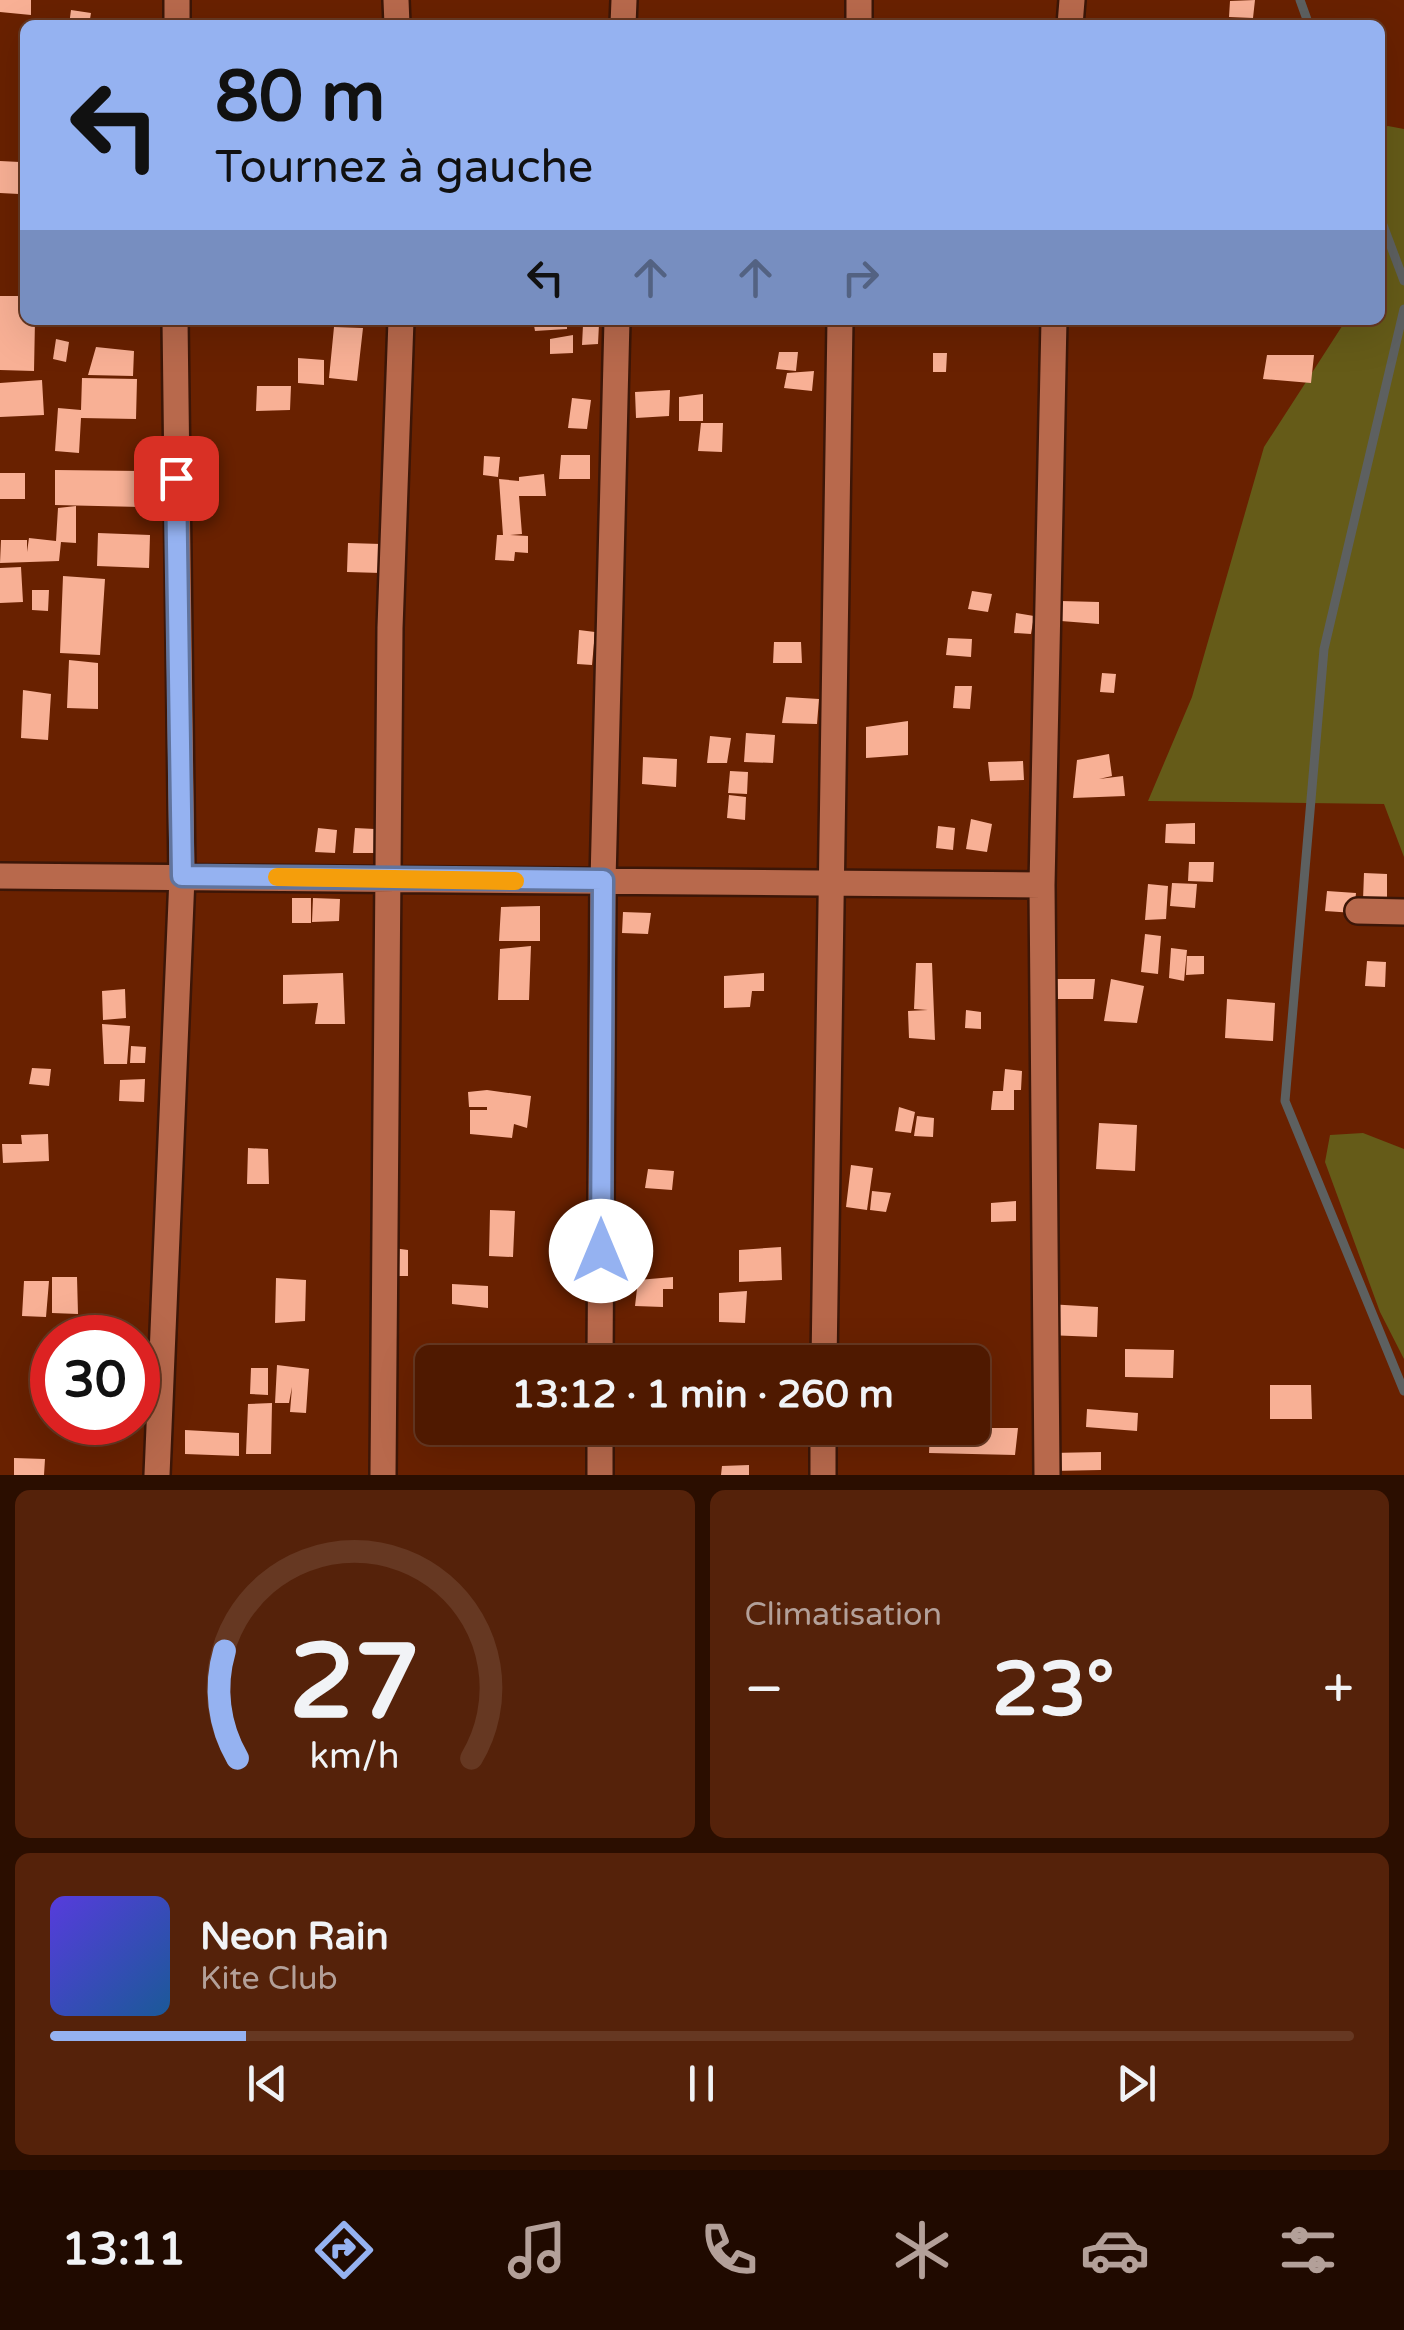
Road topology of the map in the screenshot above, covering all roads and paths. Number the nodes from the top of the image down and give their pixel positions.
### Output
1 (175, 325) edge
2 (401, 325) edge
3 (617, 325) edge
4 (840, 325) edge
5 (1054, 325) edge
6 (0, 876) edge
7 (182, 876) junction
8 (388, 878) junction
9 (603, 880) junction
10 (829, 883) junction
11 (1042, 885) junction
12 (1358, 911) dead end
13 (1404, 912) edge
14 (600, 1345) edge
15 (824, 1345) edge
16 (600, 1445) edge
17 (823, 1445) edge
18 (157, 1475) edge
19 (383, 1475) edge
20 (600, 1475) edge
21 (823, 1475) edge
22 (1047, 1475) edge

1 - 7 street
2 - 8 street
3 - 9 street
4 - 10 street
5 - 11 street
6 - 7 street
7 - 8 street
7 - 18 street
8 - 9 street
8 - 19 street
9 - 10 street
9 - 14 street
10 - 11 street
10 - 15 street
11 - 22 street
12 - 13 street
16 - 20 street
17 - 21 street

